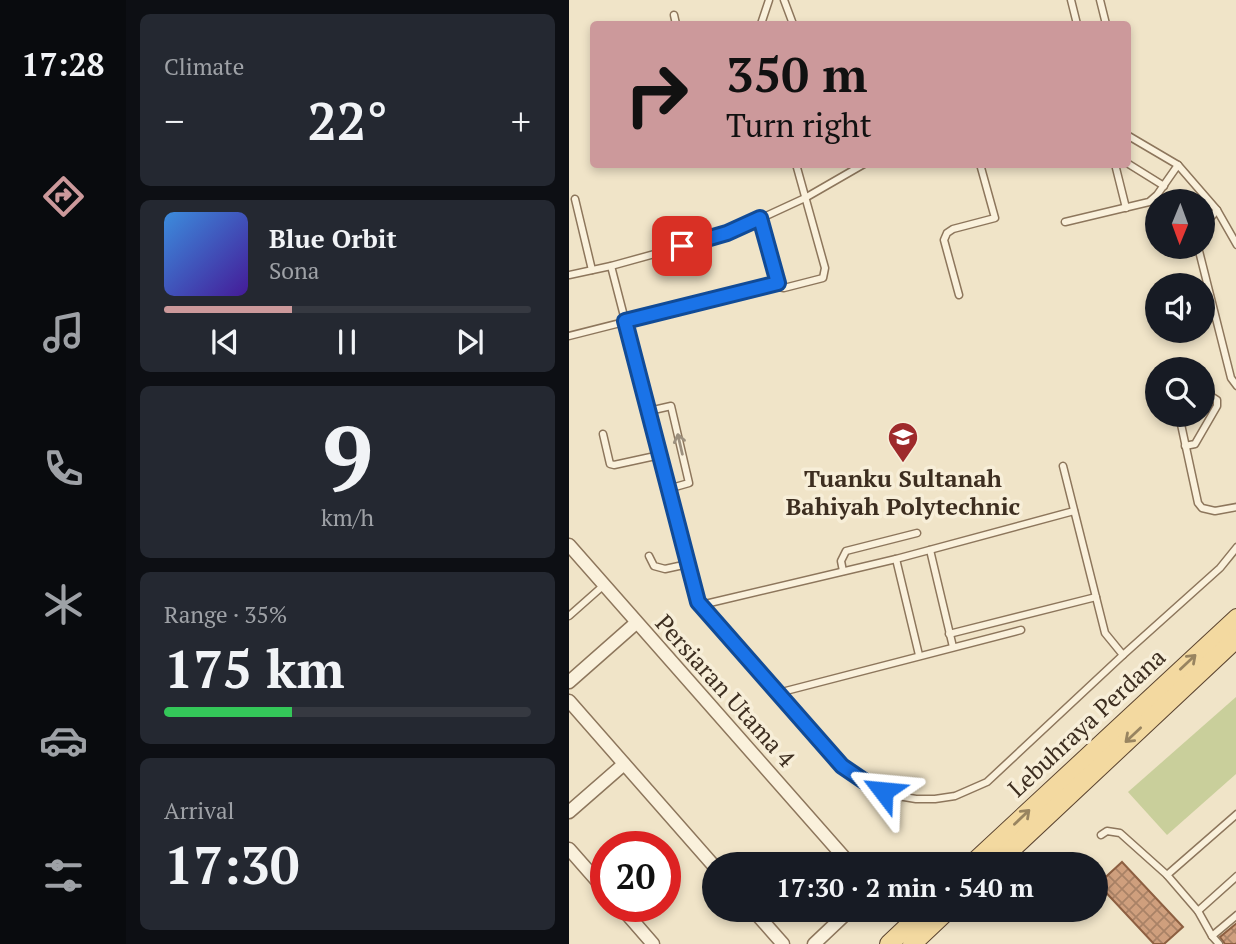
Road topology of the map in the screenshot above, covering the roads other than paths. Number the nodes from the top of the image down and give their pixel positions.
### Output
1 (769, 0) edge
2 (784, 0) edge
3 (1071, 0) edge
4 (1100, 0) edge
5 (674, 15) dead end
6 (675, 21) edge
7 (762, 21) edge
8 (792, 21) edge
9 (1077, 21) edge
10 (1105, 21) edge
11 (1131, 137) edge
12 (1178, 165) junction
13 (1131, 166) edge
14 (797, 168) edge
15 (857, 168) edge
16 (981, 168) edge
17 (1116, 168) edge
18 (1163, 186) junction
19 (805, 198) junction
20 (575, 199) dead end
21 (1126, 208) junction
22 (1217, 210) junction
23 (1215, 212) edge
24 (760, 218) junction
25 (1065, 222) dead end
26 (1236, 245) edge
27 (1201, 259) edge
28 (611, 266) junction
29 (592, 270) junction
30 (569, 275) edge
31 (778, 283) junction
32 (959, 295) dead end
33 (625, 321) junction
34 (569, 336) edge
35 (1236, 386) edge
36 (649, 411) junction
37 (1181, 427) edge
38 (1205, 427) edge
39 (603, 434) dead end
40 (1185, 446) junction
41 (660, 455) junction
42 (1063, 466) dead end
43 (668, 489) junction
44 (1236, 507) edge
45 (1074, 510) junction
46 (917, 533) dead end
47 (1236, 547) edge
48 (929, 550) junction
49 (571, 551) edge
50 (649, 556) dead end
51 (896, 559) junction
52 (687, 564) junction
53 (843, 571) junction
54 (604, 585) junction
55 (1096, 597) junction
56 (701, 605) junction
57 (569, 616) edge
58 (1236, 618) edge
59 (636, 622) junction
60 (1021, 631) dead end
61 (949, 634) junction
62 (1236, 638) edge
63 (953, 647) junction
64 (919, 655) junction
65 (1123, 655) junction
66 (569, 682) edge
67 (778, 693) junction
68 (569, 701) edge
69 (624, 764) junction
70 (569, 812) edge
71 (1236, 814) edge
72 (1101, 835) dead end
73 (569, 849) edge
74 (702, 852) edge
75 (839, 852) edge
76 (986, 852) edge
77 (1009, 852) edge
78 (590, 873) edge
79 (1166, 875) junction
80 (1236, 876) edge
81 (1198, 911) junction
82 (1236, 915) edge
83 (633, 922) edge
84 (764, 922) edge
85 (837, 922) edge
86 (912, 922) edge
87 (935, 922) edge
88 (1212, 936) junction
89 (652, 944) edge
90 (783, 944) edge
91 (814, 944) edge
92 (889, 944) edge
93 (912, 944) edge
94 (1219, 944) edge

1 - 7 lane
2 - 8 lane
3 - 9 lane
4 - 10 lane
5 - 6 lane
11 - 12 lane
12 - 18 lane
12 - 22 lane
13 - 18 lane
14 - 19 lane
15 - 19 lane
16 - 32 lane
17 - 21 lane
18 - 21 lane
19 - 24 lane
19 - 31 lane
20 - 29 lane
21 - 25 lane
22 - 23 lane
22 - 26 lane
24 - 28 lane
24 - 31 lane
27 - 35 lane
28 - 29 lane
28 - 33 lane
29 - 30 lane
31 - 33 lane
33 - 34 lane
33 - 36 lane
36 - 41 lane
43 -> 36 lane
37 - 40 lane
38 - 40 lane
39 - 41 lane
40 - 44 lane
41 - 43 lane
42 - 45 lane
43 - 52 lane
45 - 48 lane
45 - 55 lane
46 - 53 lane
47 - 65 lane
48 - 51 lane
48 - 61 lane
49 - 54 street, Persiaran Utama 4
50 - 52 lane
51 - 53 lane
51 - 64 lane
52 - 56 lane
53 - 56 lane
54 - 57 lane
54 - 59 street, Persiaran Utama 4
55 - 61 lane
55 - 65 lane
56 - 67 lane
76 -> 58 main road, Lebuhraya Perdana
59 - 66 street
59 - 75 street, Persiaran Utama 4
60 - 63 lane
61 - 63 lane
62 -> 77 main road, Lebuhraya Perdana
63 - 64 lane
64 - 67 lane
65 - 67 lane
68 - 69 street
69 - 70 street
69 - 74 street
71 - 79 lane
72 - 79 lane
73 - 78 street
79 - 81 lane
80 - 81 lane
81 - 88 lane
82 - 88 lane
83 - 89 street
84 - 90 street
85 - 91 street
86 - 92 main road
87 - 93 main road
88 - 94 lane

